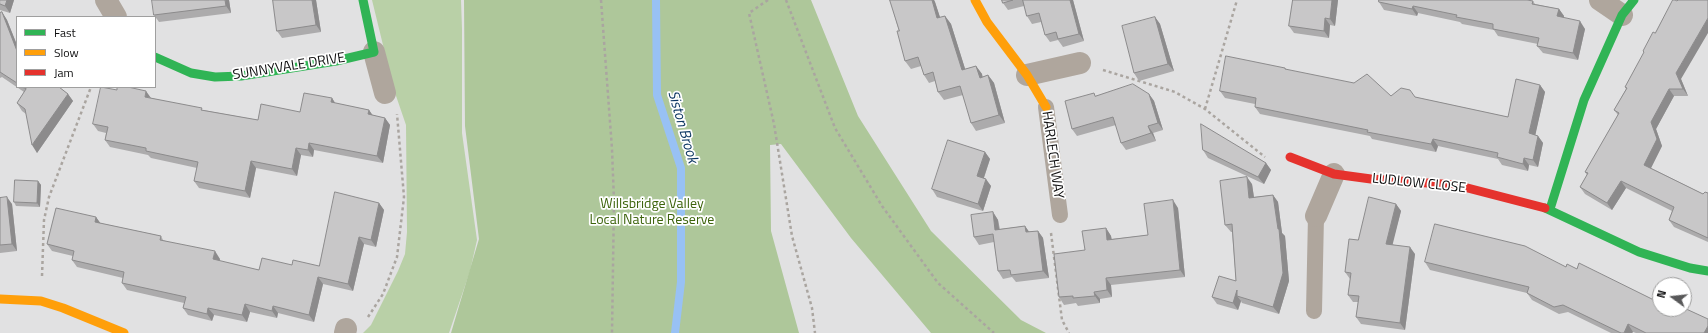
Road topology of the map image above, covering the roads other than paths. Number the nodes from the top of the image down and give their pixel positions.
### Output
1 (106, 0) edge
2 (363, 0) edge
3 (975, 0) edge
4 (1600, 0) edge
5 (1628, 8) edge
6 (115, 16) edge
7 (374, 52) junction
8 (156, 57) edge
9 (1071, 65) road end
10 (1027, 75) junction
11 (385, 93) road end
12 (1046, 107) joint
13 (1290, 157) dead end
14 (1334, 174) junction
15 (1550, 209) junction
16 (1060, 215) road end
17 (1316, 216) joint
18 (1708, 271) edge
19 (0, 299) edge
20 (1314, 311) dead end
21 (124, 333) edge

1 - 6 street
2 - 7 street
3 - 10 street, HARLECH WAY
4 - 5 street
5 - 15 street
7 - 8 street, SUNNYVALE DRIVE
7 - 11 street
9 - 10 street
10 - 12 street, HARLECH WAY
12 - 16 lane, HARLECH WAY
13 - 14 street, LUDLOW CLOSE
14 - 15 street, LUDLOW CLOSE
14 - 17 street
15 - 18 street, LUDLOW CLOSE
17 - 20 lane
19 - 21 street

